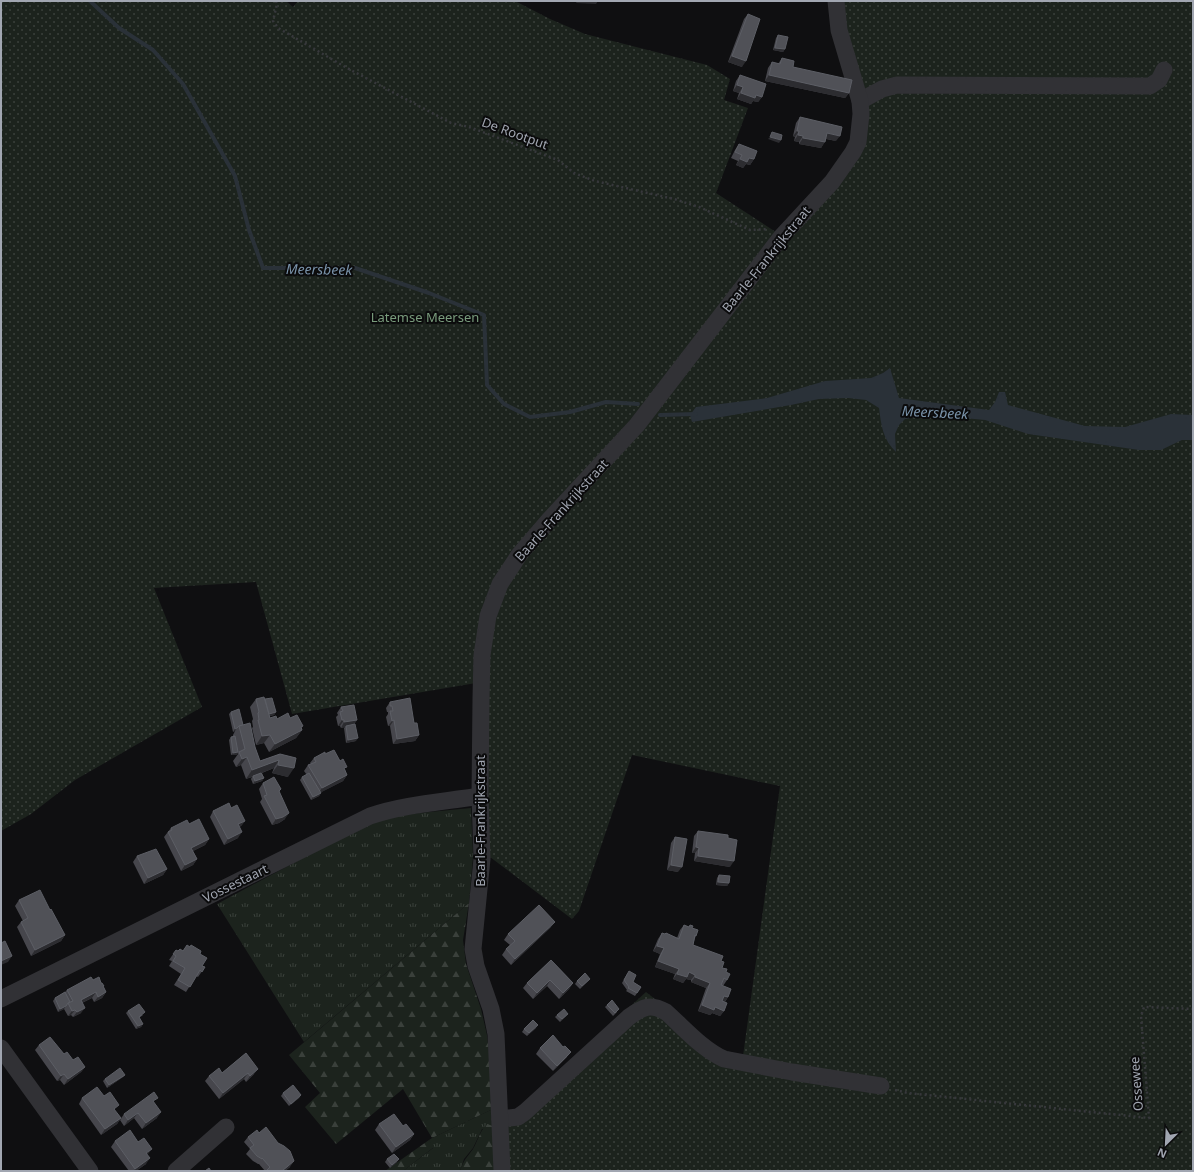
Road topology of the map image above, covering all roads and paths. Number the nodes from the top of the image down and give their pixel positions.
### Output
1 (276, 1) edge
2 (836, 1) edge
3 (1164, 70) dead end
4 (860, 101) junction
5 (782, 236) junction
6 (480, 796) junction
7 (1, 999) edge
8 (1193, 1009) edge
9 (1, 1048) edge
10 (881, 1086) joint
11 (500, 1119) junction
12 (226, 1127) dead end
13 (90, 1171) edge
14 (176, 1171) edge
15 (502, 1171) edge

1 - 5 path, De Rootput
2 - 4 street, Baarle-Frankrijkstraat
3 - 4 street
4 - 5 street, Baarle-Frankrijkstraat
5 - 6 street, Baarle-Frankrijkstraat
6 - 7 street, Vossestaart
6 - 11 street, Baarle-Frankrijkstraat
8 - 10 path, Ossewee
9 - 13 street
10 - 11 street
11 - 15 street, Baarle-Frankrijkstraat
12 - 14 street

